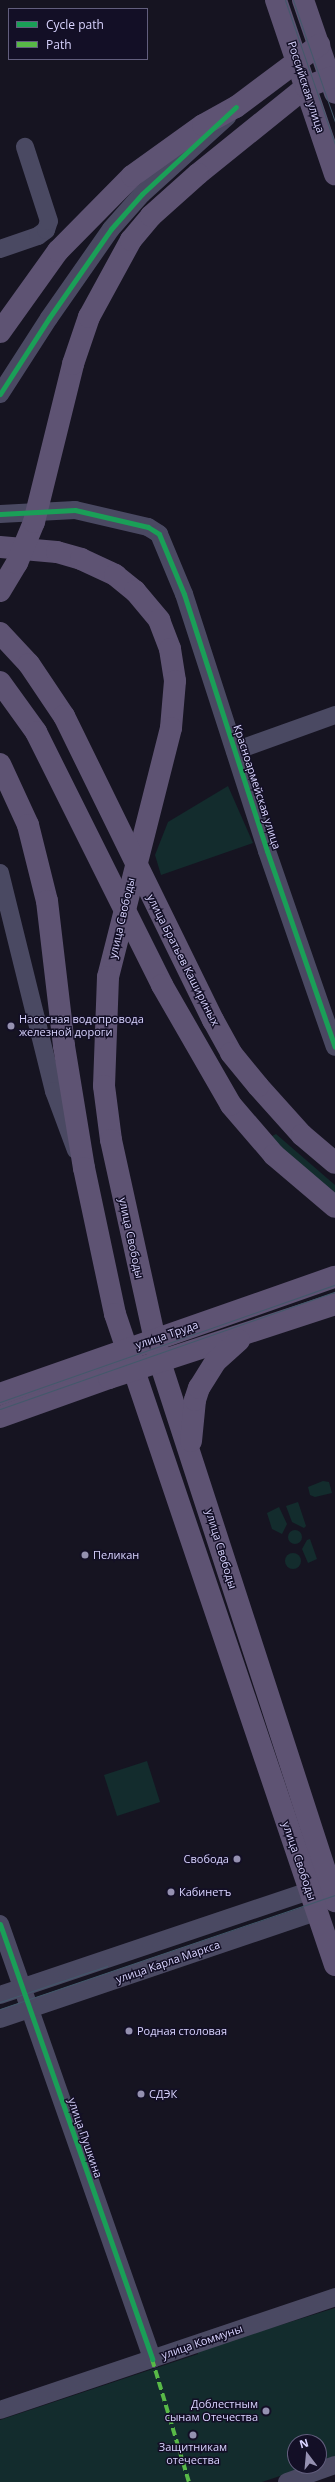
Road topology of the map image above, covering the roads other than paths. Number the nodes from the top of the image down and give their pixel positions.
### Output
1 (276, 0) edge
2 (303, 0) edge
3 (319, 45) junction
4 (297, 60) junction
5 (332, 86) edge
6 (306, 87) junction
7 (236, 108) junction
8 (25, 147) dead end
9 (335, 174) edge
10 (0, 250) edge
11 (0, 332) edge
12 (3, 389) edge
13 (0, 514) edge
14 (0, 547) edge
15 (0, 591) edge
16 (0, 633) edge
17 (0, 682) edge
18 (335, 715) edge
19 (235, 751) junction
20 (0, 764) edge
21 (0, 873) edge
22 (335, 1047) edge
23 (335, 1163) edge
24 (84, 1168) junction
25 (335, 1207) edge
26 (335, 1277) edge
27 (335, 1304) edge
28 (245, 1335) junction
29 (154, 1339) junction
30 (127, 1349) junction
31 (160, 1362) junction
32 (135, 1370) junction
33 (0, 1394) edge
34 (0, 1417) edge
35 (190, 1453) junction
36 (327, 1896) edge
37 (0, 1924) edge
38 (335, 1965) edge
39 (20, 1988) junction
40 (0, 1995) edge
41 (28, 2009) junction
42 (0, 2019) edge
43 (335, 2297) edge
44 (152, 2359) junction
45 (0, 2410) edge
46 (335, 2466) edge
47 (287, 2482) edge

1 - 4 main road, Российская улица
2 - 3 main road
3 - 4 main road
3 - 5 main road
4 - 6 main road, Российская улица
4 - 7 main road
5 - 6 main road
6 - 9 main road, Российская улица
6 - 15 main road, bridge
7 - 11 main road
7 - 12 street
8 - 10 street
13 - 19 street, Красноармейская улица
14 - 29 main road, улица Свободы
16 - 23 main road, улица Братьев Кашириных, bridge
17 - 25 main road, bridge
18 - 19 street
19 - 22 street, Красноармейская улица
20 - 24 main road, улица Свободы
21 - 24 street
24 - 30 main road, улица Свободы
26 - 29 main road, улица Труда
27 - 28 main road, улица Труда
28 - 31 main road, улица Труда
28 - 35 main road
29 - 30 main road, улица Труда
29 - 31 main road, улица Свободы
30 - 32 main road, улица Свободы
30 - 33 main road, улица Труда
31 - 32 main road, улица Труда
31 - 35 main road, улица Свободы
32 - 34 main road, улица Труда
32 - 36 main road, улица Свободы
35 - 36 main road, улица Свободы
36 - 38 main road, улица Свободы
36 - 39 street, улица Карла Маркса
36 - 41 street, улица Карла Маркса
37 - 39 street, улица Пушкина
39 - 40 street, улица Карла Маркса
39 - 41 street, улица Пушкина
41 - 42 street, улица Карла Маркса
41 - 44 street, улица Пушкина
43 - 44 street, улица Коммуны
44 - 45 street, улица Коммуны
46 - 47 street

